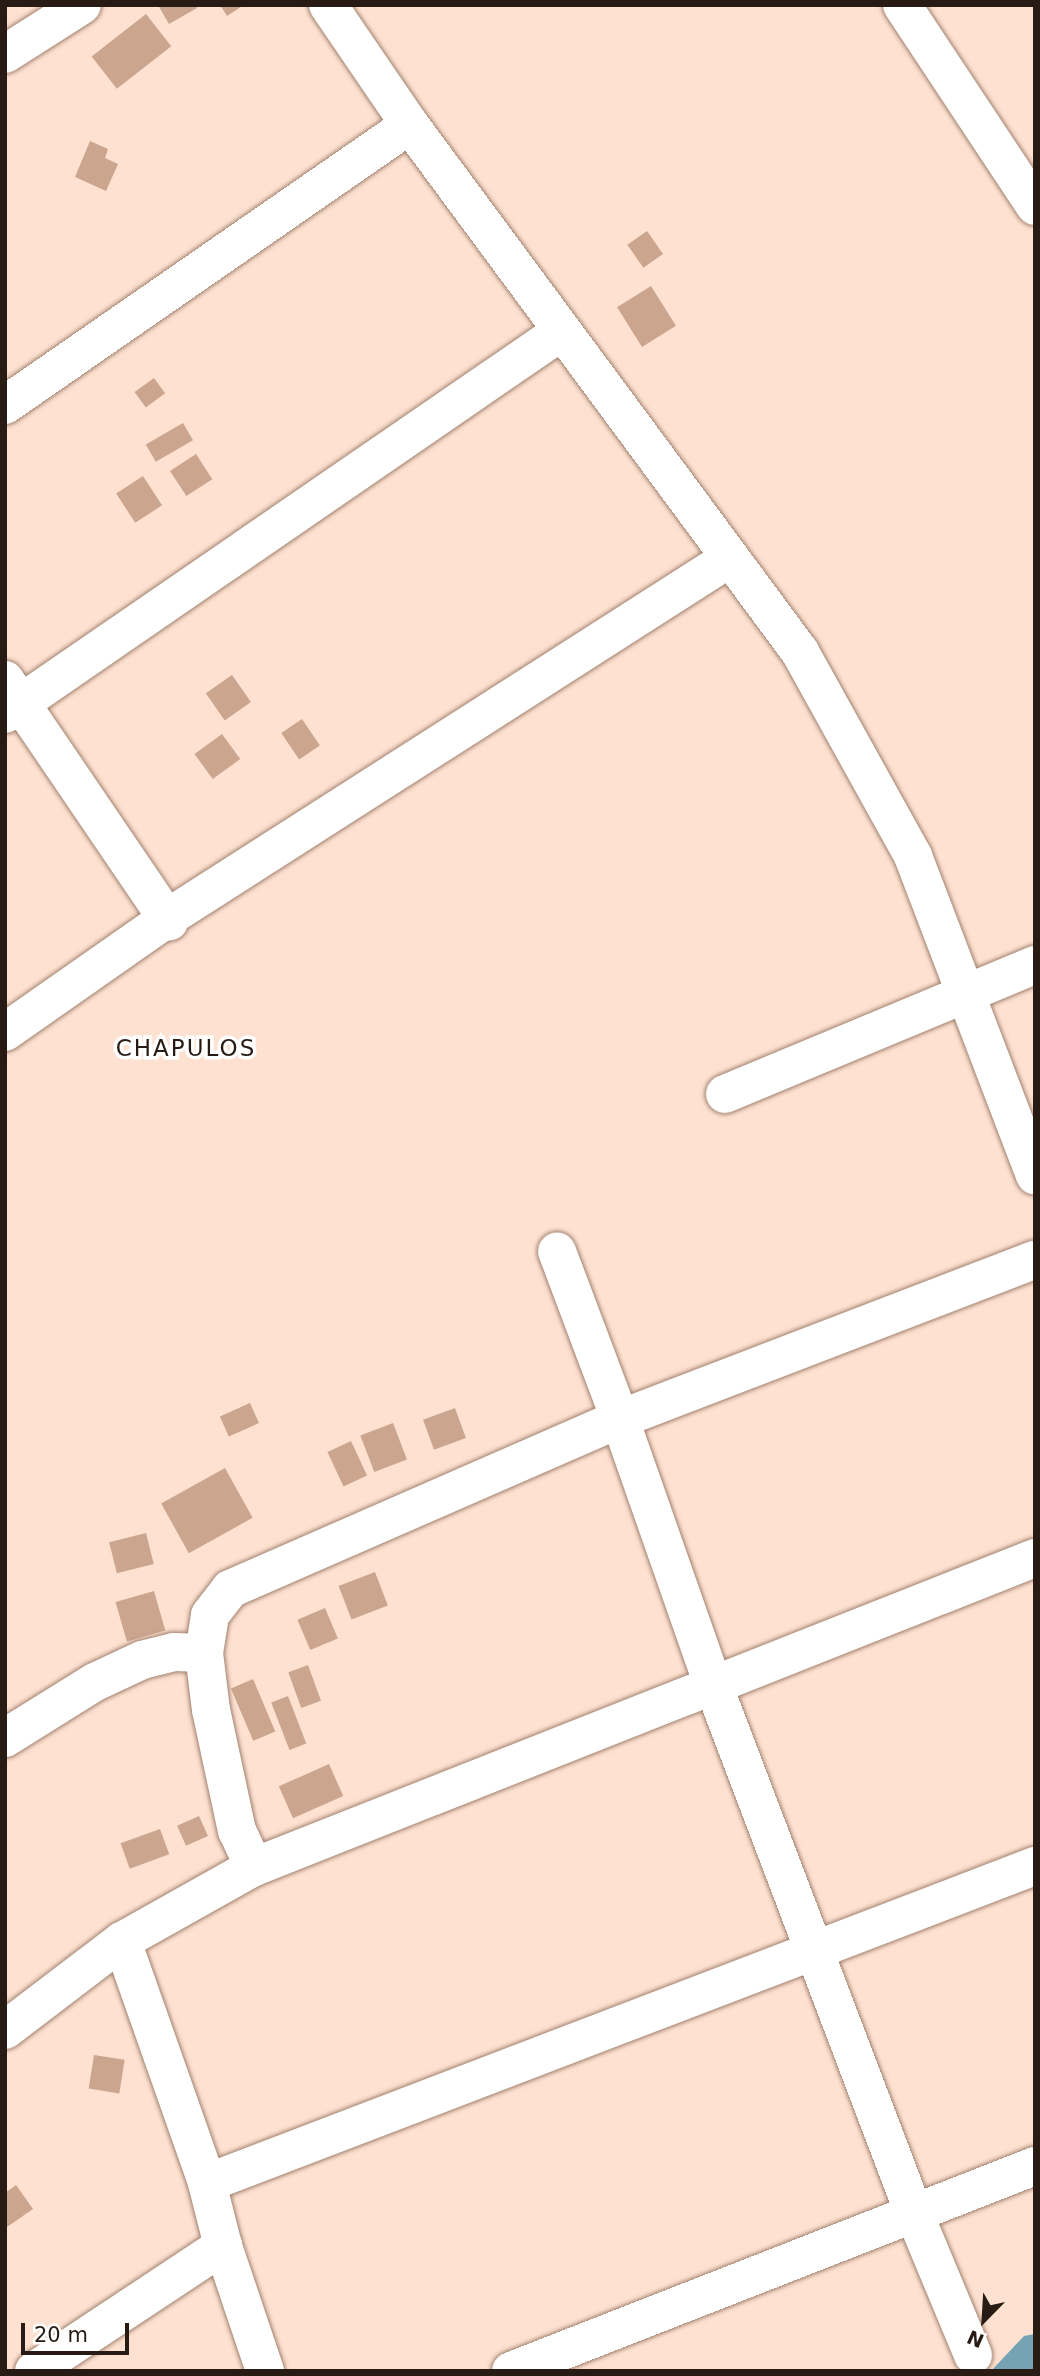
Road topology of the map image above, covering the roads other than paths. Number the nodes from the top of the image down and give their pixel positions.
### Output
1 (82, 5) edge
2 (328, 5) edge
3 (902, 5) edge
4 (5, 54) edge
5 (410, 125) junction
6 (1035, 206) edge
7 (562, 331) junction
8 (5, 405) edge
9 (730, 558) junction
10 (10, 699) edge
11 (169, 921) junction
12 (1035, 965) edge
13 (966, 990) junction
14 (5, 1032) edge
15 (725, 1094) dead end
16 (1035, 1175) edge
17 (557, 1251) dead end
18 (1035, 1259) edge
19 (620, 1419) junction
20 (1035, 1558) edge
21 (204, 1653) junction
22 (712, 1682) junction
23 (5, 1738) edge
24 (1035, 1866) edge
25 (254, 1867) junction
26 (122, 1941) junction
27 (816, 1951) junction
28 (5, 2030) edge
29 (1035, 2166) edge
30 (207, 2183) junction
31 (915, 2216) junction
32 (223, 2246) junction
33 (972, 2355) dead end
34 (34, 2371) edge
35 (265, 2371) edge
36 (511, 2371) edge

1 - 4 street
2 - 5 street
3 - 6 street
5 - 7 street
5 - 8 street
7 - 9 street
7 - 10 street
9 - 11 street
9 - 13 street
10 - 11 street
11 - 14 street
12 - 13 street
13 - 15 street
13 - 16 street
17 - 19 street
18 - 19 street
19 - 21 street
19 - 22 street
20 - 22 street
21 - 23 street
21 - 25 street
22 - 25 street
22 - 27 street
24 - 27 street
25 - 26 street
26 - 28 street
26 - 30 street
27 - 30 street
27 - 31 street
29 - 31 street
30 - 32 street
31 - 33 street
31 - 36 street
32 - 34 street
32 - 35 street

